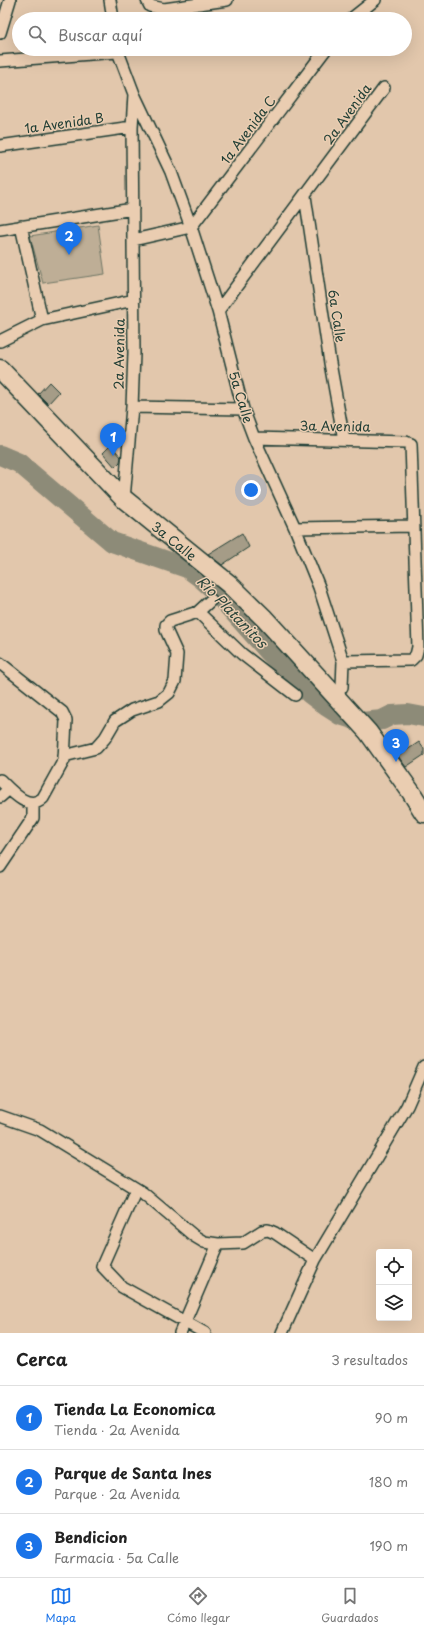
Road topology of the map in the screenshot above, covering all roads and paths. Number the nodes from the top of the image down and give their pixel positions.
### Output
1 (10, 0) edge
2 (110, 0) edge
3 (147, 0) edge
4 (227, 0) edge
5 (374, 0) edge
6 (212, 1) edge
7 (112, 12) edge
8 (359, 12) edge
9 (0, 33) edge
10 (58, 56) edge
11 (119, 56) edge
12 (321, 56) edge
13 (0, 61) edge
14 (384, 88) dead end
15 (134, 94) junction
16 (132, 127) junction
17 (0, 146) edge
18 (305, 196) junction
19 (133, 209) junction
20 (21, 226) junction
21 (191, 227) junction
22 (0, 230) edge
23 (133, 240) junction
24 (134, 300) junction
25 (218, 311) junction
26 (42, 320) junction
27 (0, 341) edge
28 (0, 369) edge
29 (132, 407) junction
30 (243, 408) junction
31 (254, 438) junction
32 (344, 440) junction
33 (124, 499) junction
34 (413, 526) junction
35 (295, 528) junction
36 (211, 600) dead end
37 (198, 612) junction
38 (421, 647) edge
39 (343, 661) junction
40 (0, 663) edge
41 (295, 695) dead end
42 (335, 696) junction
43 (64, 756) junction
44 (0, 780) edge
45 (9, 789) junction
46 (0, 797) edge
47 (33, 804) junction
48 (424, 813) edge
49 (0, 867) edge
50 (424, 1067) edge
51 (0, 1116) edge
52 (136, 1189) junction
53 (218, 1244) junction
54 (315, 1260) junction
55 (184, 1322) junction
56 (180, 1333) edge
57 (205, 1333) edge
58 (282, 1333) edge

1 - 9 street
2 - 7 street
3 - 6 street
4 - 6 street
5 - 8 street
10 - 13 street
11 - 15 street, 2a Avenida
12 - 21 street, 1a Avenida C
14 - 18 street, 2a Avenida
15 - 16 street, 2a Avenida
15 - 21 street, 5a Calle
16 - 17 street, 1a Avenida B
16 - 19 street, 2a Avenida
18 - 25 street, 2a Avenida
18 - 32 street, 6a Calle
19 - 20 street
19 - 23 street, 2a Avenida
20 - 22 street
20 - 26 street
21 - 23 street
21 - 25 street, 5a Calle
23 - 24 street, 2a Avenida
24 - 26 street
24 - 29 street, 2a Avenida
25 - 30 street, 5a Calle
26 - 27 street
28 - 33 main road, 3a Calle
29 - 30 street
29 - 33 street, 2a Avenida
30 - 31 street, 5a Calle
31 - 32 street, 3a Avenida
31 - 35 street, 5a Calle
32 - 34 street, 3a Avenida
33 - 42 main road, 3a Calle
34 - 35 street
34 - 38 street
35 - 39 street, 5a Calle
36 - 37 street
37 - 41 street
37 - 43 street
38 - 39 street
39 - 42 street, 5a Calle
40 - 43 street
42 - 48 main road, 3a Calle
43 - 47 street
44 - 45 street
45 - 46 street
45 - 47 street
47 - 49 street
50 - 54 street
51 - 52 street
52 - 53 street
52 - 55 street
53 - 54 street
53 - 55 street
54 - 58 street
55 - 56 street
55 - 57 street

